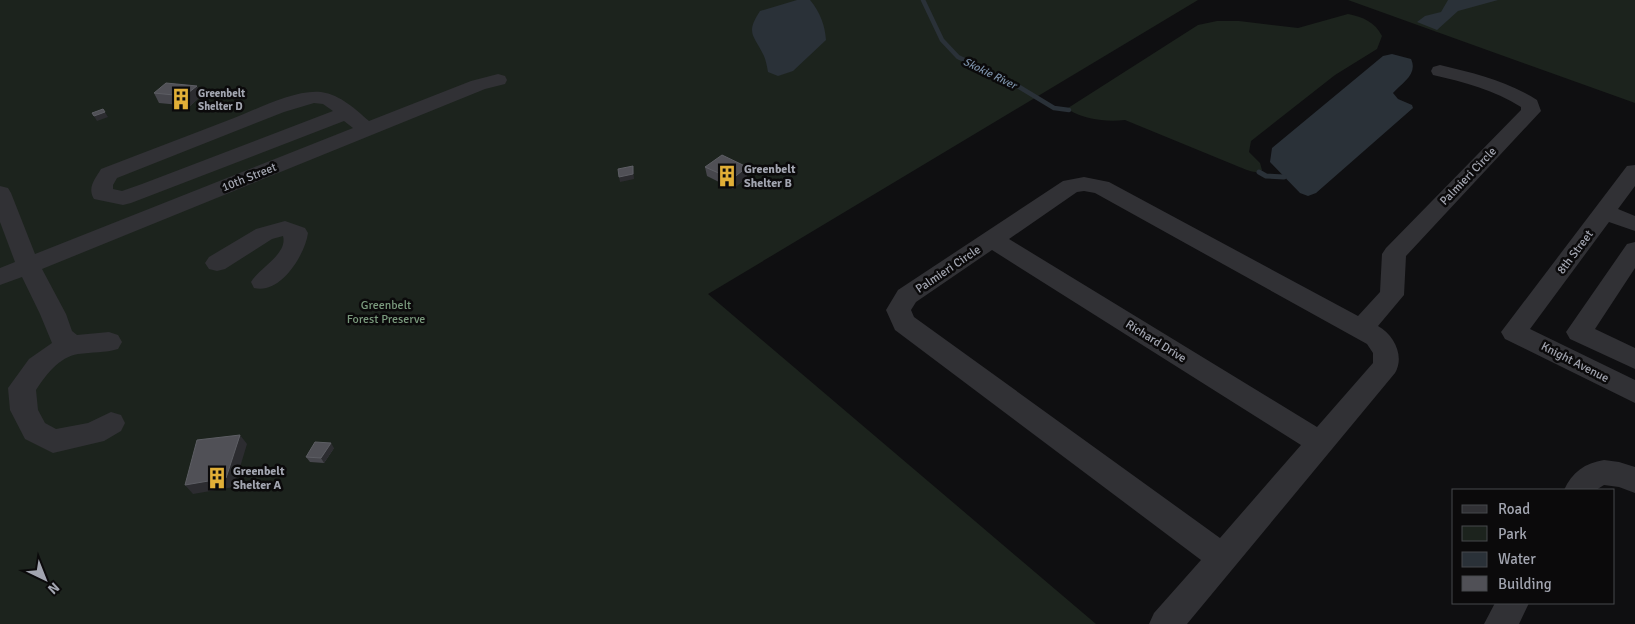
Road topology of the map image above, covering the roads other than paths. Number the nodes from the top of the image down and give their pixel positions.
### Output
1 (1440, 71) dead end
2 (498, 80) dead end
3 (347, 113) junction
4 (366, 129) junction
5 (1635, 171) edge
6 (0, 193) edge
7 (1606, 212) junction
8 (1635, 224) edge
9 (992, 239) junction
10 (1635, 250) edge
11 (217, 263) dead end
12 (28, 265) junction
13 (0, 277) edge
14 (263, 282) dead end
15 (1361, 328) junction
16 (1514, 332) joint
17 (109, 342) dead end
18 (73, 346) junction
19 (1635, 360) edge
20 (1635, 392) edge
21 (111, 423) dead end
22 (1320, 442) junction
23 (1635, 480) edge
24 (1580, 488) edge
25 (1222, 557) junction
26 (1512, 604) edge
27 (1166, 624) edge
28 (1501, 624) edge

1 - 15 street, Palmieri Circle
2 - 4 street, 10th Street
3 - 3 street
3 - 4 street
4 - 12 street, 10th Street
5 - 7 street, 8th Street
6 - 12 street
7 - 8 street
7 - 16 street, 8th Street
9 - 15 street, Palmieri Circle
9 - 22 street, Richard Drive
9 - 25 street, Palmieri Circle
10 - 19 street
11 - 14 street
12 - 13 street, 10th Street
12 - 18 street
15 - 22 street, Palmieri Circle
16 - 20 street, Knight Avenue
17 - 18 street
18 - 21 street
22 - 25 street, Palmieri Circle
23 - 24 street
25 - 27 street, Palmieri Circle
26 - 28 street

